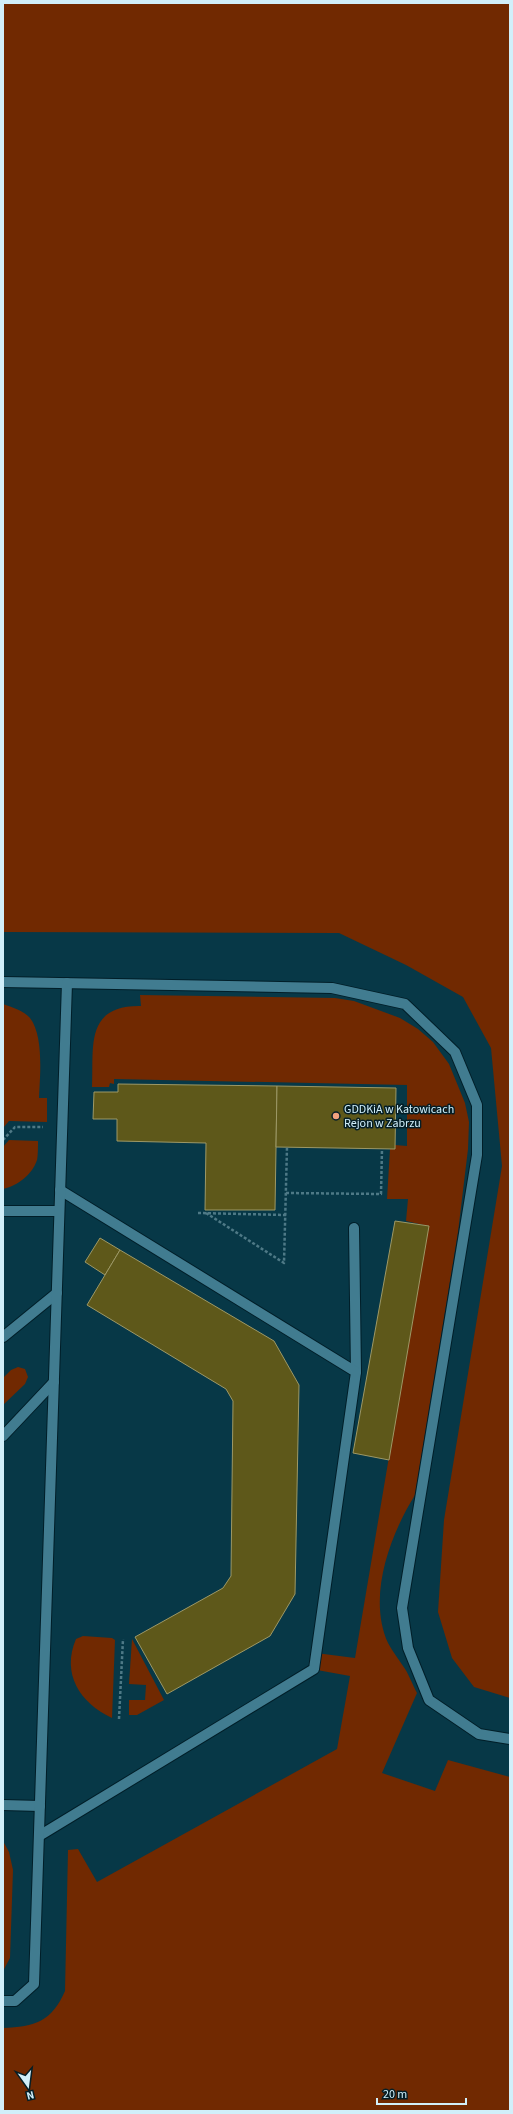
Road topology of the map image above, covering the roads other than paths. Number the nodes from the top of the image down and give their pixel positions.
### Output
1 (3, 982) edge
2 (67, 984) junction
3 (60, 1190) junction
4 (3, 1211) edge
5 (59, 1211) junction
6 (354, 1228) dead end
7 (57, 1293) junction
8 (3, 1337) edge
9 (356, 1372) junction
10 (54, 1382) junction
11 (3, 1436) edge
12 (510, 1739) edge
13 (3, 1805) edge
14 (40, 1806) junction
15 (39, 1836) junction
16 (3, 2001) edge

1 - 2 street
2 - 3 street
2 - 12 street
3 - 5 street
3 - 9 street
4 - 5 street
5 - 7 street
6 - 9 street
7 - 8 street
7 - 10 street
9 - 15 street
10 - 11 street
10 - 14 street
13 - 14 street
14 - 15 street
15 - 16 street

